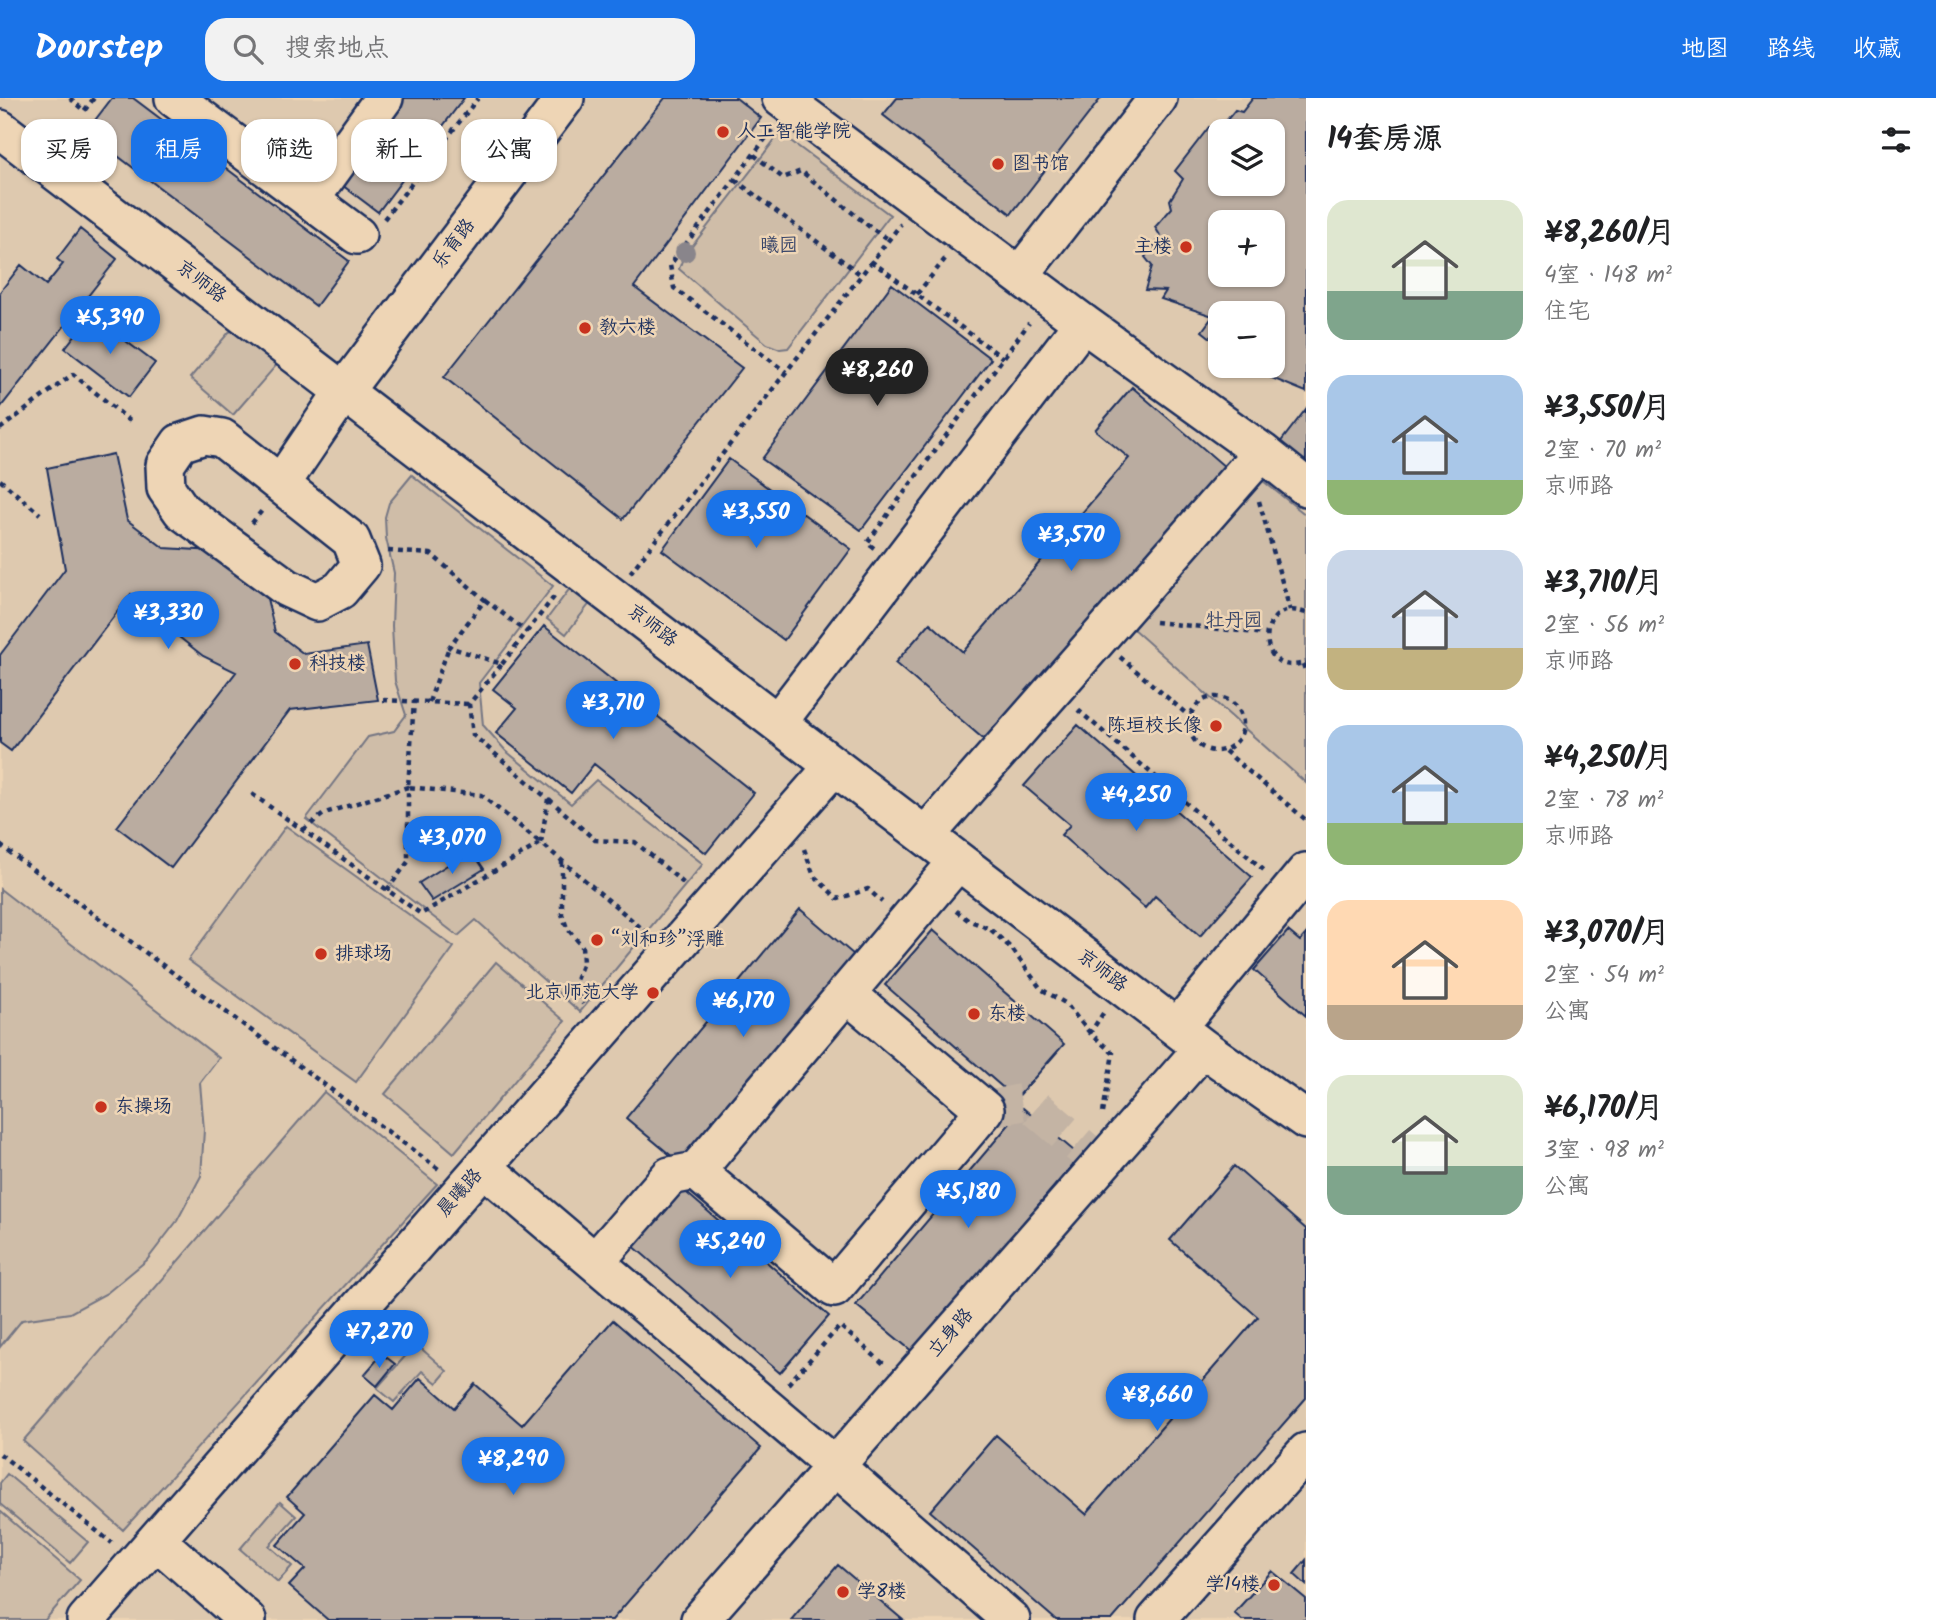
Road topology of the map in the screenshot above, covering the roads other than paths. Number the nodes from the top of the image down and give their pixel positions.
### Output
1 (174, 98) edge
2 (384, 98) edge
3 (565, 98) edge
4 (1158, 98) edge
5 (786, 102) edge
6 (217, 111) edge
7 (0, 129) edge
8 (310, 200) junction
9 (357, 235) road end
10 (1034, 286) junction
11 (1083, 323) junction
12 (344, 391) junction
13 (1256, 459) junction
14 (281, 484) junction
15 (1306, 487) edge
16 (778, 722) junction
17 (834, 766) junction
18 (926, 835) junction
19 (958, 861) junction
20 (1298, 882) edge
21 (846, 993) junction
22 (1190, 1038) junction
23 (1306, 1120) edge
24 (696, 1171) junction
25 (474, 1177) junction
26 (595, 1262) junction
27 (1306, 1452) edge
28 (834, 1465) junction
29 (146, 1551) junction
30 (997, 1616) edge
31 (86, 1620) edge
32 (247, 1620) edge
33 (700, 1620) edge
34 (1156, 1620) edge

1 - 6 street
2 - 8 street
3 - 12 street, 乐育路
4 - 10 street
5 - 10 street
6 - 8 street
7 - 12 street, 京师路
8 - 9 street
10 - 11 street
11 - 13 street
11 - 16 street
12 - 14 street, 乐育路
12 - 16 street, 京师路
13 - 15 street
13 - 18 street
14 - 14 street
16 - 17 street, 京师路
17 - 18 street, 京师路
17 - 25 street, 晨曦路
18 - 19 street, 京师路
19 - 21 street
19 - 22 street, 京师路
20 - 22 street, 立身路
21 - 24 street
21 - 24 street
22 - 23 street, 京师路
22 - 28 street, 立身路
24 - 26 street
25 - 26 street
25 - 29 street, 晨曦路
26 - 28 street
27 - 34 street
28 - 30 street
28 - 33 street, 立身路
29 - 31 street, 晨曦路
29 - 32 street

